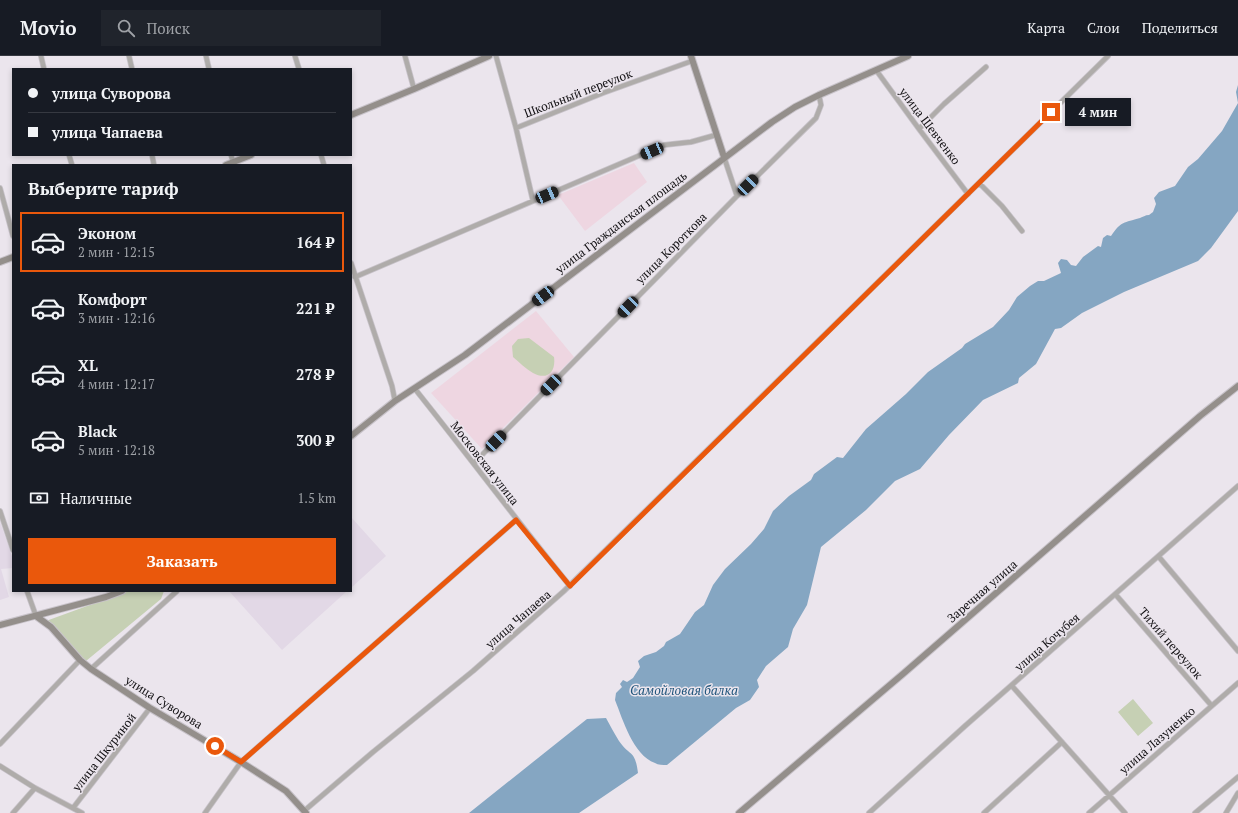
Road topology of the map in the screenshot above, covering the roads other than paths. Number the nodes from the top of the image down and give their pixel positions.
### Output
1 (41, 56) edge
2 (129, 56) edge
3 (206, 56) edge
4 (295, 56) edge
5 (405, 56) edge
6 (489, 56) edge
7 (496, 56) edge
8 (908, 56) edge
9 (1108, 56) edge
10 (692, 58) edge
11 (896, 58) edge
12 (986, 67) dead end
13 (44, 68) edge
14 (132, 68) edge
15 (209, 68) edge
16 (299, 68) edge
17 (876, 70) junction
18 (414, 89) junction
19 (819, 94) junction
20 (352, 115) edge
21 (516, 128) junction
22 (919, 129) junction
23 (716, 135) junction
24 (249, 156) edge
25 (724, 157) junction
26 (234, 163) edge
27 (979, 183) junction
28 (0, 188) edge
29 (968, 194) junction
30 (737, 196) junction
31 (533, 201) junction
32 (1022, 231) dead end
33 (12, 232) edge
34 (12, 257) edge
35 (0, 262) edge
36 (352, 266) edge
37 (355, 277) junction
38 (1238, 386) edge
39 (415, 389) junction
40 (395, 401) junction
41 (352, 435) edge
42 (474, 463) junction
43 (1238, 486) edge
44 (0, 511) edge
45 (516, 520) junction
46 (12, 547) edge
47 (1159, 557) junction
48 (570, 586) junction
49 (27, 592) edge
50 (117, 592) edge
51 (176, 592) edge
52 (106, 594) edge
53 (1116, 594) junction
54 (36, 616) junction
55 (0, 624) edge
56 (1238, 651) edge
57 (80, 660) junction
58 (91, 669) junction
59 (1238, 683) edge
60 (1012, 686) junction
61 (1211, 706) junction
62 (150, 708) junction
63 (1062, 742) junction
64 (0, 744) edge
65 (241, 762) junction
66 (0, 766) edge
67 (1238, 777) edge
68 (35, 788) junction
69 (1238, 793) edge
70 (1108, 795) junction
71 (73, 808) junction
72 (305, 812) edge
73 (13, 813) edge
74 (82, 813) edge
75 (206, 813) edge
76 (740, 813) edge
77 (869, 813) edge
78 (984, 813) edge
79 (1089, 813) edge
80 (1125, 813) edge
81 (1195, 813) edge
82 (1226, 813) edge

1 - 13 street
2 - 14 street
3 - 15 street
4 - 16 street
5 - 18 street
6 - 18 street
7 - 21 street
8 - 11 street
9 - 27 street, улица Чапаева
10 - 21 street, Школьный переулок
10 - 23 street
11 - 17 street
12 - 22 street
17 - 19 street
17 - 22 street, улица Шевченко
18 - 20 street
19 - 25 street
19 - 30 street, улица Короткова
21 - 31 street
22 - 29 street, улица Шевченко
23 - 25 street
23 - 31 street
24 - 26 street
25 - 30 street
25 - 39 street, улица Гражданская площадь
27 - 29 street, улица Чапаева
27 - 32 street
28 - 33 street
29 - 48 street, улица Чапаева
30 - 42 street, улица Короткова
31 - 37 street
34 - 35 street
36 - 37 street
37 - 40 street
38 - 76 street, Заречная улица
39 - 40 street
39 - 42 street, Московская улица
40 - 41 street
42 - 45 street, Московская улица
43 - 47 street, улица Кочубея
44 - 46 street
45 - 48 street, Московская улица
45 - 65 street
47 - 53 street, улица Кочубея
47 - 56 street
48 - 72 street, улица Чапаева
49 - 54 street
50 - 52 street
51 - 58 street
52 - 54 street
53 - 60 street, улица Кочубея
53 - 61 street, Тихий переулок
54 - 55 street
54 - 57 street, улица Суворова
57 - 58 street, улица Суворова
57 - 64 street
58 - 62 street, улица Суворова
59 - 61 street, улица Лазуненко
60 - 63 street
60 - 77 street, улица Кочубея
61 - 70 street, улица Лазуненко
62 - 65 street, улица Суворова
62 - 71 street, улица Шкуриной
63 - 70 street
63 - 78 street
65 - 72 street, улица Суворова
65 - 75 street
66 - 68 street
67 - 81 street
68 - 71 street
68 - 73 street
69 - 82 street
70 - 79 street, улица Лазуненко
70 - 80 street
71 - 74 street

